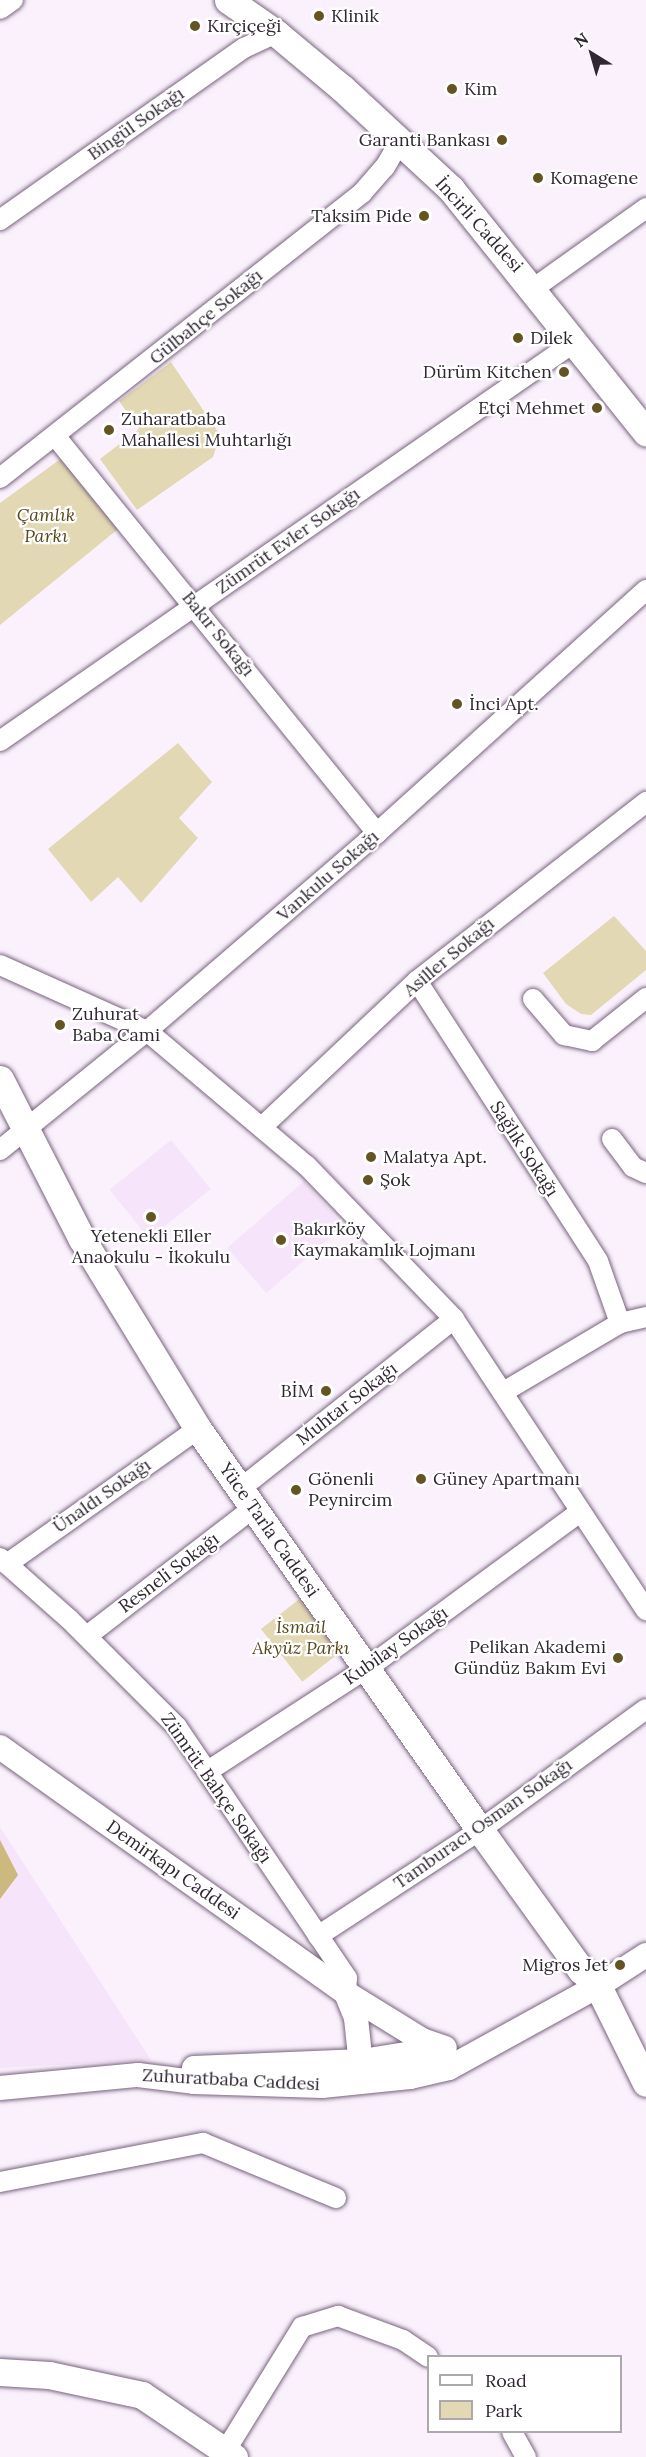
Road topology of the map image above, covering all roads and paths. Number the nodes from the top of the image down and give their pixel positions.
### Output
1 (13, 0) edge
2 (228, 0) edge
3 (0, 9) edge
4 (276, 33) junction
5 (399, 143) junction
6 (646, 208) edge
7 (0, 220) edge
8 (534, 288) junction
9 (576, 341) junction
10 (646, 432) edge
11 (56, 437) junction
12 (0, 478) edge
13 (646, 590) edge
14 (196, 605) junction
15 (0, 741) edge
16 (646, 802) edge
17 (377, 833) junction
18 (0, 965) edge
19 (417, 981) junction
20 (646, 998) edge
21 (533, 999) dead end
22 (147, 1031) junction
23 (0, 1079) edge
24 (263, 1126) junction
25 (24, 1132) junction
26 (612, 1139) dead end
27 (0, 1150) edge
28 (646, 1173) edge
29 (646, 1317) edge
30 (454, 1318) junction
31 (620, 1323) junction
32 (505, 1391) junction
33 (198, 1429) junction
34 (246, 1499) junction
35 (579, 1512) junction
36 (3, 1561) edge
37 (646, 1610) edge
38 (87, 1636) junction
39 (369, 1667) junction
40 (646, 1709) edge
41 (0, 1747) edge
42 (208, 1771) junction
43 (480, 1830) junction
44 (318, 1936) junction
45 (646, 1955) edge
46 (598, 1986) junction
47 (346, 1993) junction
48 (376, 2012) junction
49 (445, 2048) junction
50 (478, 2051) junction
51 (393, 2057) junction
52 (366, 2074) junction
53 (646, 2083) edge
54 (0, 2088) edge
55 (0, 2182) edge
56 (336, 2198) dead end
57 (427, 2356) edge
58 (0, 2372) edge
59 (513, 2433) edge
60 (230, 2454) edge
61 (526, 2457) edge

1 - 3 street
2 - 4 main road, İncirli Caddesi
4 - 5 main road, İncirli Caddesi
4 - 7 street, Bingül Sokağı
5 - 8 main road, İncirli Caddesi
5 - 11 street, Gülbahçe Sokağı
6 - 8 street
8 - 9 main road, İncirli Caddesi
9 - 10 main road, İncirli Caddesi
9 - 14 street, Zümrüt Evler Sokağı
11 - 12 street, Gülbahçe Sokağı
11 - 14 street, Bakır Sokağı
13 - 17 street, Vankulu Sokağı
14 - 15 street, Zümrüt Evler Sokağı
14 - 17 street, Bakır Sokağı
16 - 19 street, Asiller Sokağı
17 - 22 street, Vankulu Sokağı
18 - 22 street
19 - 24 street, Asiller Sokağı
19 - 31 street, Sağlık Sokağı
20 - 21 street
22 - 24 street
22 - 25 street, Vankulu Sokağı
23 - 25 main road, Yüce Tarla Caddesi
24 - 30 street
25 - 27 street, Vankulu Sokağı
25 - 33 main road, Yüce Tarla Caddesi
26 - 28 street
29 - 31 street
30 - 32 street
30 - 34 street, Muhtar Sokağı
31 - 32 street
32 - 35 street
33 - 34 main road, Yüce Tarla Caddesi
33 - 36 street, Ünaldı Sokağı
34 - 38 street, Resneli Sokağı
34 - 39 main road, Yüce Tarla Caddesi
35 - 37 street
35 - 39 street, Kubilay Sokağı
36 - 38 street, Zümrüt Bahçe Sokağı
38 - 42 street, Zümrüt Bahçe Sokağı
39 - 42 street, Kubilay Sokağı
39 - 43 main road, Yüce Tarla Caddesi
40 - 43 street, Tamburacı Osman Sokağı
41 - 47 street, Demirkapı Caddesi
42 - 44 street, Zümrüt Bahçe Sokağı
43 - 44 street, Tamburacı Osman Sokağı
43 - 46 main road, Yüce Tarla Caddesi
44 - 47 street, Zümrüt Bahçe Sokağı
45 - 46 street, Zuhuratbaba Caddesi
46 - 50 street, Zuhuratbaba Caddesi
46 - 53 main road, Yüce Tarla Caddesi
47 - 48 street, Demirkapı Caddesi
47 - 52 street
48 - 49 street, Demirkapı Caddesi
48 - 51 street
49 - 50 street
49 - 51 street
50 - 52 street, Zuhuratbaba Caddesi
51 - 52 street
52 - 54 street, Zuhuratbaba Caddesi
55 - 56 street
57 - 60 street
58 - 60 main road
59 - 61 street

